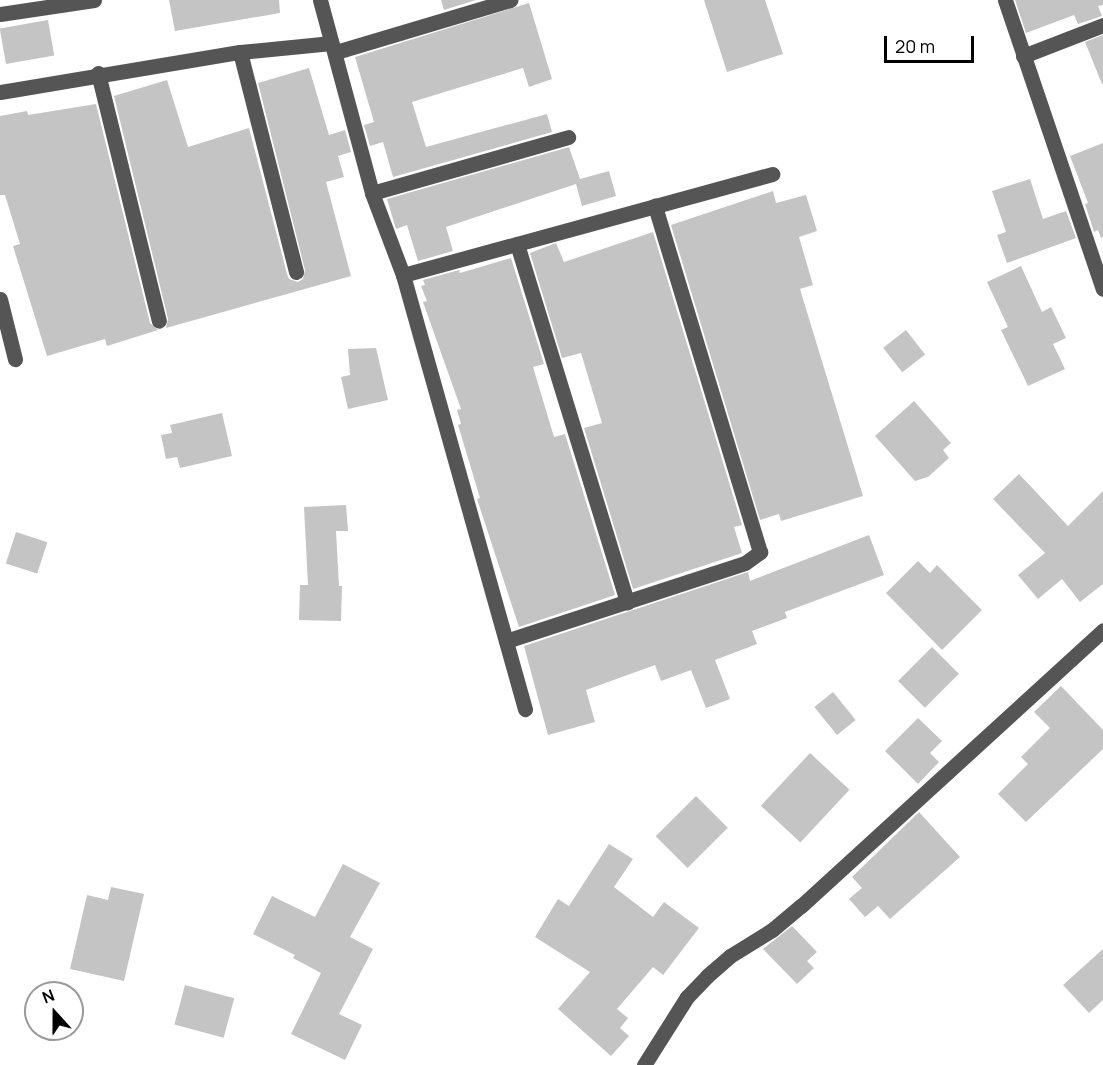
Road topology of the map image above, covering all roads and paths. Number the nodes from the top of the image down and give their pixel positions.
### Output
1 (94, 0) edge
2 (320, 0) edge
3 (510, 0) edge
4 (1005, 0) edge
5 (0, 14) edge
6 (1103, 25) edge
7 (334, 47) junction
8 (240, 52) junction
9 (1023, 56) junction
10 (99, 73) junction
11 (0, 92) edge
12 (568, 136) dead end
13 (772, 174) dead end
14 (372, 193) junction
15 (655, 206) junction
16 (517, 244) junction
17 (296, 272) dead end
18 (403, 275) junction
19 (1103, 288) edge
20 (0, 299) edge
21 (159, 321) dead end
22 (15, 359) dead end
23 (627, 602) junction
24 (1103, 630) edge
25 (506, 641) junction
26 (525, 709) dead end
27 (644, 1065) edge

1 - 5 street
2 - 7 street
3 - 7 street
4 - 9 street
6 - 9 street
7 - 8 street
7 - 14 street
8 - 10 street
8 - 17 street
9 - 19 street
10 - 11 street
10 - 21 street
12 - 14 street
13 - 15 street
14 - 18 street
15 - 16 street
15 - 23 street
16 - 18 street
16 - 23 street
18 - 25 street
20 - 22 street
23 - 25 street
24 - 27 street
25 - 26 street

